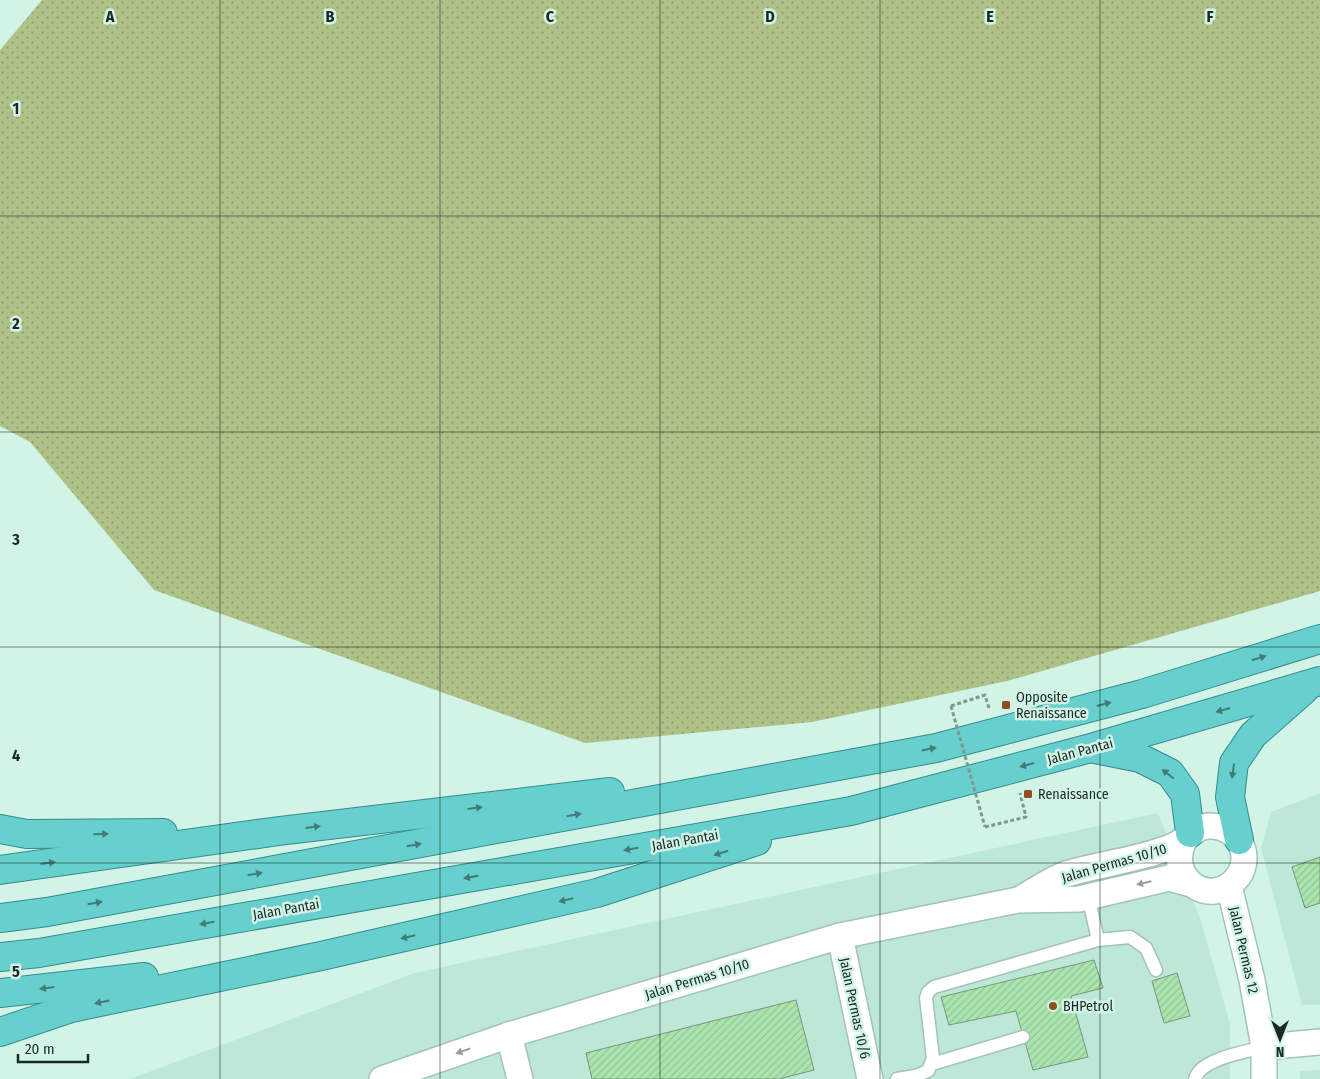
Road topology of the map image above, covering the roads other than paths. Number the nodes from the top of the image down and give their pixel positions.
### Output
1 (1320, 639) edge
2 (1315, 683) edge
3 (1092, 748) junction
4 (882, 759) junction
5 (851, 811) junction
6 (0, 829) edge
7 (279, 831) junction
8 (1187, 837) junction
9 (1239, 840) junction
10 (0, 870) edge
11 (1191, 884) junction
12 (1229, 886) junction
13 (1088, 896) junction
14 (1018, 900) junction
15 (0, 918) edge
16 (840, 936) junction
17 (1098, 940) junction
18 (321, 956) junction
19 (0, 957) edge
20 (1156, 970) dead end
21 (0, 993) edge
22 (0, 1032) edge
23 (509, 1035) junction
24 (1023, 1037) dead end
25 (1320, 1042) edge
26 (1264, 1047) junction
27 (932, 1064) junction
28 (382, 1079) edge
29 (520, 1079) edge
30 (870, 1079) edge
31 (897, 1079) edge
32 (1195, 1079) edge
33 (1264, 1079) edge

4 -> 1 highway
2 -> 3 highway, Jalan Pantai
2 -> 9 highway
3 -> 5 highway, Jalan Pantai
8 -> 3 highway
7 -> 4 highway
15 -> 4 highway
5 -> 18 highway
5 -> 19 highway, Jalan Pantai
6 -> 7 highway
10 -> 7 highway
8 - 9 street
8 - 11 street
8 - 14 street, Jalan Permas 10/10
9 - 12 street
11 - 12 street
11 -> 13 street, Jalan Permas 10/10
12 - 26 street, Jalan Permas 12
13 - 14 street, Jalan Permas 10/10
13 - 17 lane
14 - 16 street, Jalan Permas 10/10
16 - 23 street, Jalan Permas 10/10
16 - 30 street, Jalan Permas 10/6
17 - 20 lane
17 - 27 lane
18 -> 21 highway
18 -> 22 highway
23 -> 28 street, Jalan Permas 10/10
23 - 29 street
24 - 27 lane
25 - 26 street
26 - 32 lane
26 - 33 street, Jalan Permas 12
27 - 31 lane

